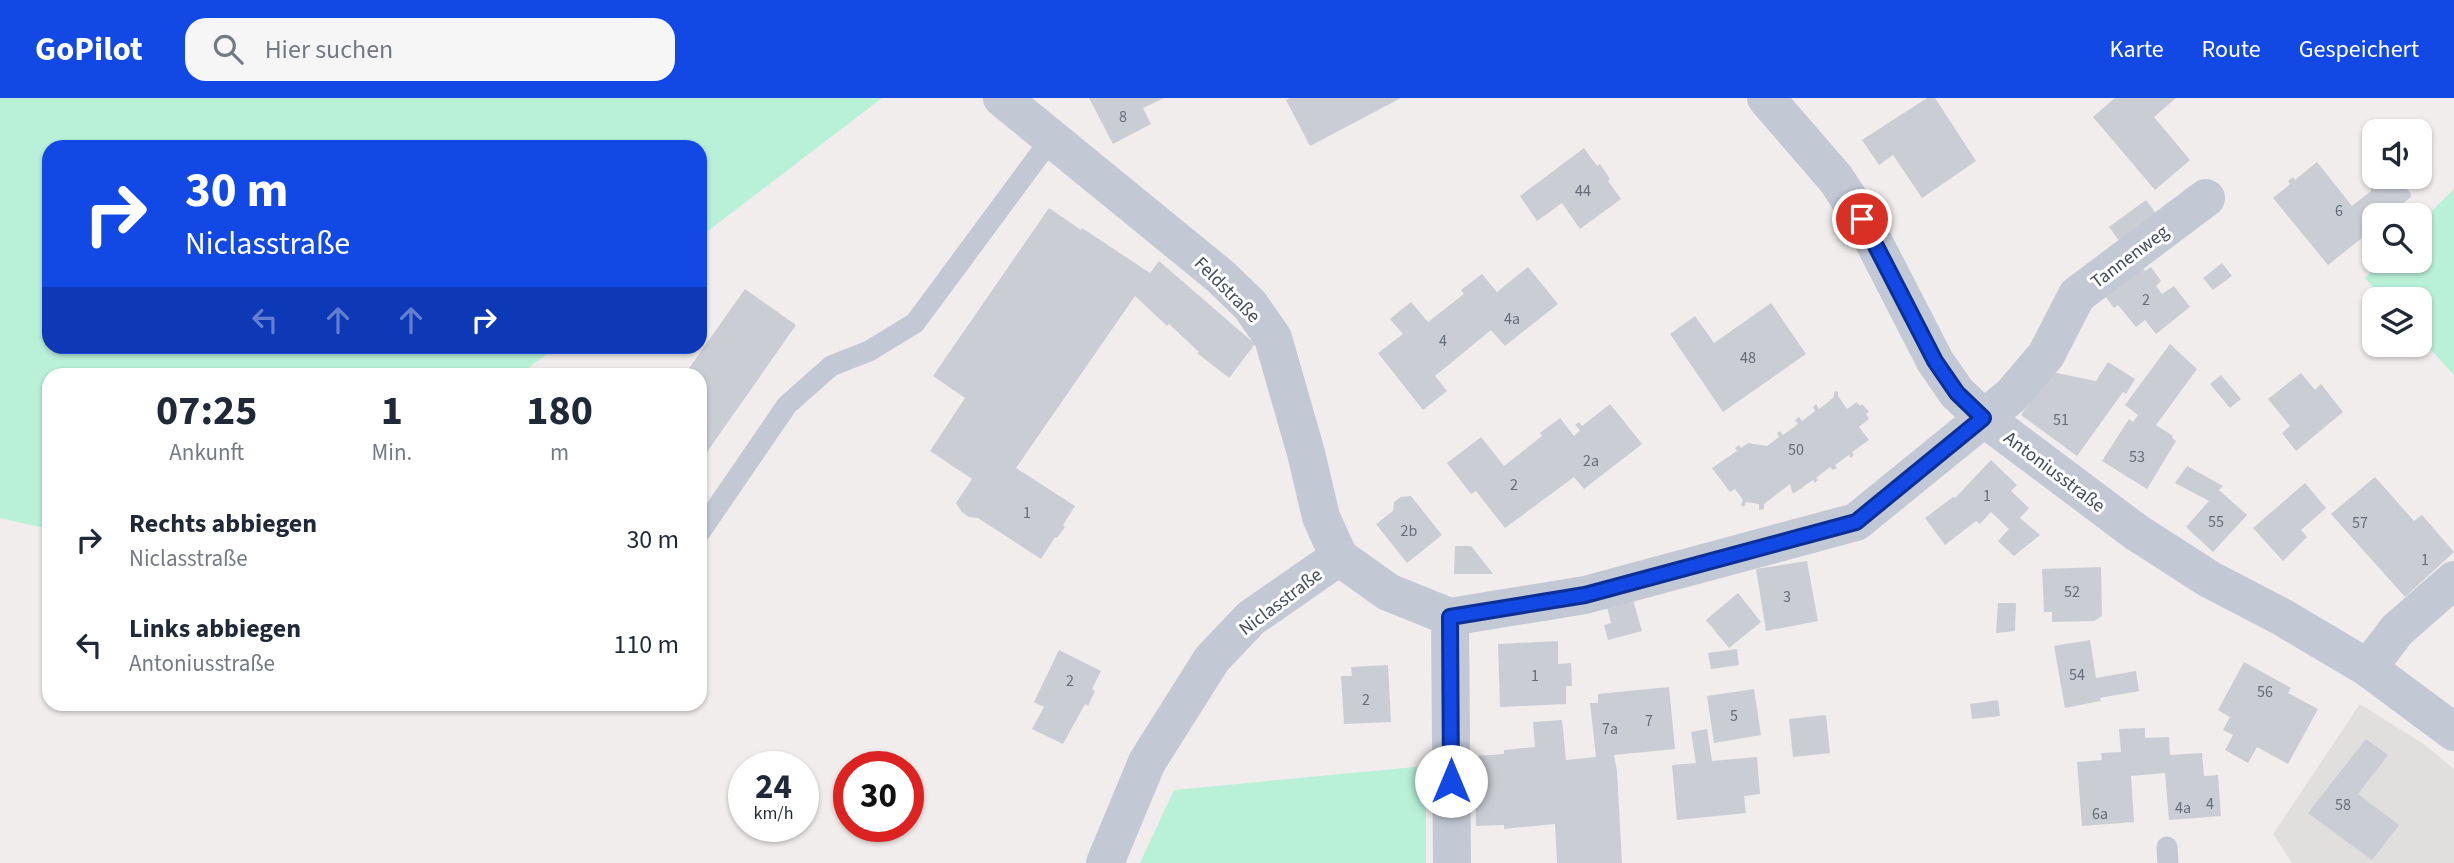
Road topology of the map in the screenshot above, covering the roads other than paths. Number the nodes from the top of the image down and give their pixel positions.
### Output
1 (1002, 98) edge
2 (1766, 98) edge
3 (1051, 139) junction
4 (2206, 198) dead end
5 (1983, 418) junction
6 (707, 522) edge
7 (1339, 558) junction
8 (2454, 580) edge
9 (1450, 617) junction
10 (2368, 668) junction
11 (2454, 733) edge
12 (1105, 863) edge
13 (1452, 863) edge

1 - 3 street, Feldstraße
2 - 5 street, Antoniusstraße
3 - 6 lane
3 - 7 street, Feldstraße
4 - 5 street, Tannenweg
5 - 9 street
5 - 10 street, Antoniusstraße
7 - 9 street, Niclasstraße
7 - 12 street, Niclasstraße
8 - 10 street
9 - 13 street
10 - 11 street, Antoniusstraße

